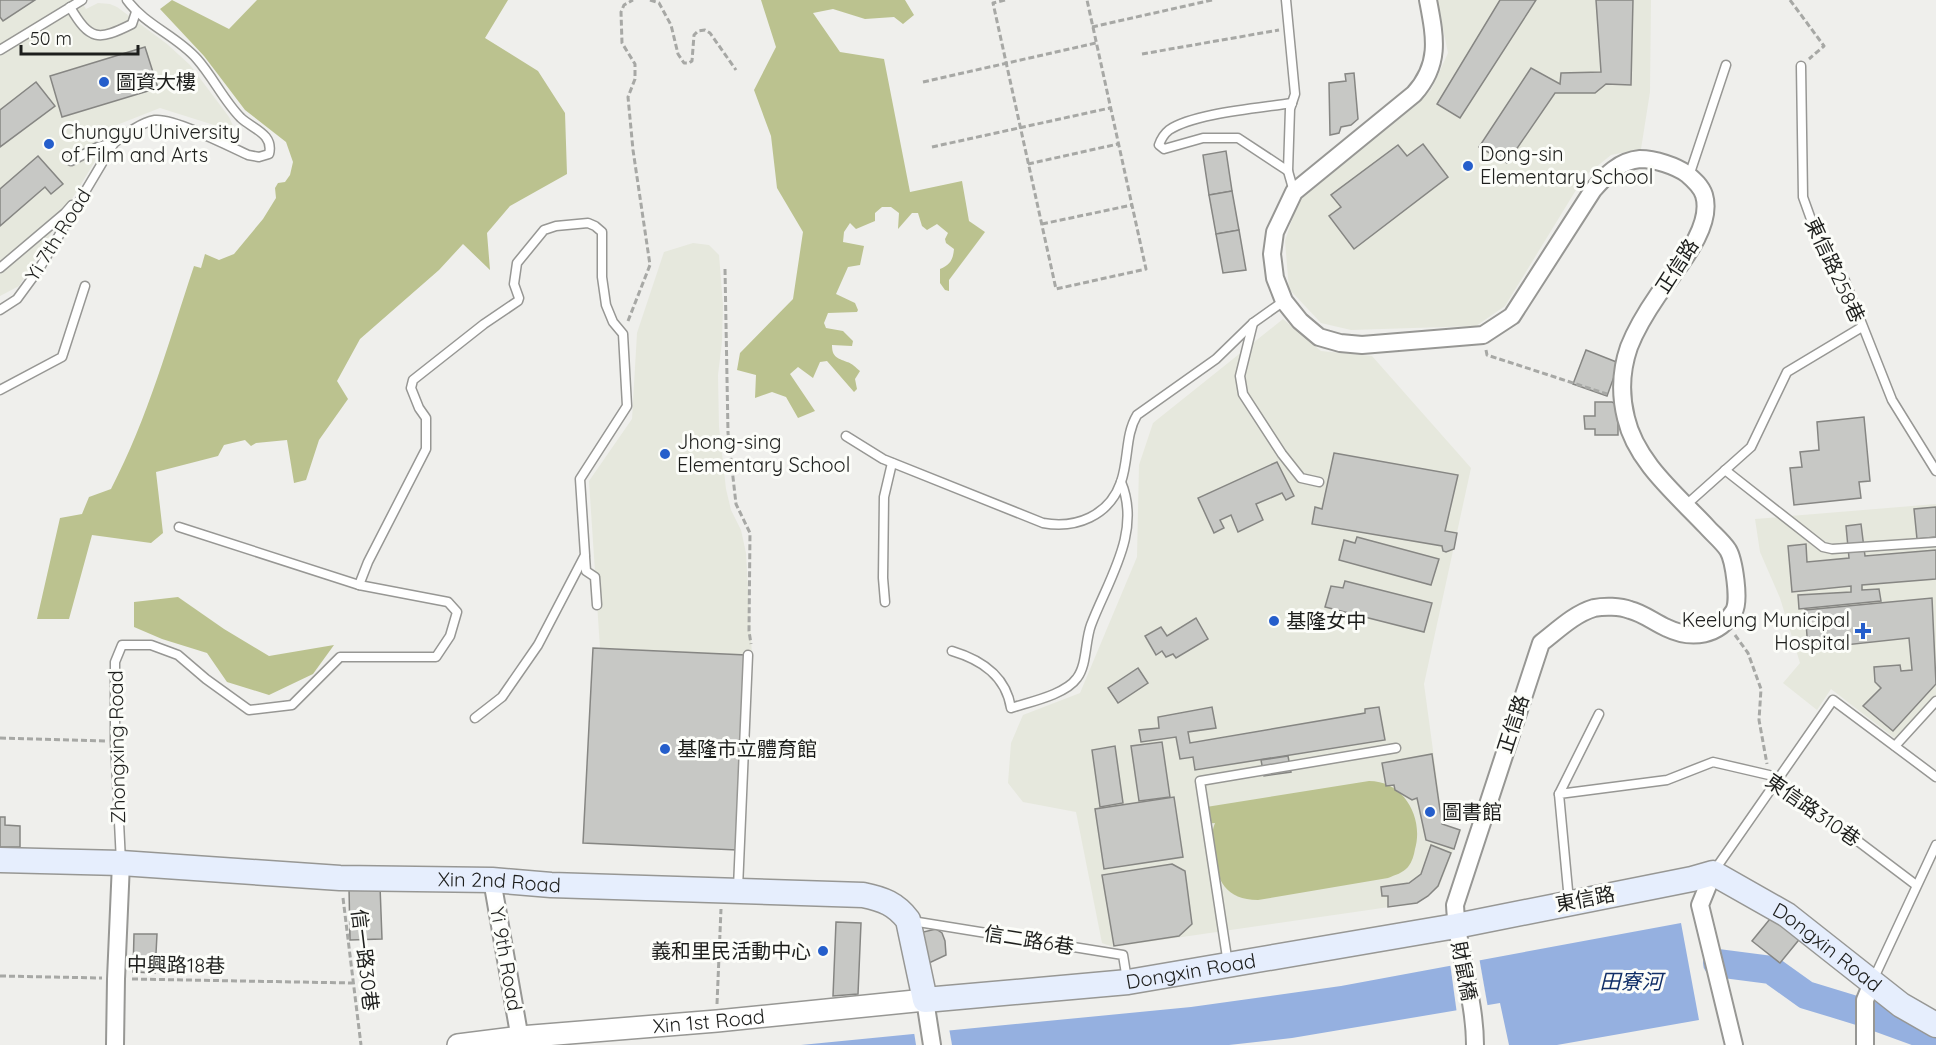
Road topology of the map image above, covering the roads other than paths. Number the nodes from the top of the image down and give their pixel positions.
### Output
1 (82, 0) edge
2 (127, 0) edge
3 (1286, 0) edge
4 (1428, 0) edge
5 (70, 7) junction
6 (136, 12) junction
7 (0, 50) edge
8 (1726, 65) dead end
9 (1801, 66) road end
10 (1292, 103) junction
11 (114, 143) junction
12 (71, 161) dead end
13 (1288, 171) junction
14 (1689, 176) junction
15 (87, 188) junction
16 (1294, 192) junction
17 (0, 268) edge
18 (86, 286) dead end
19 (1284, 301) junction
20 (0, 310) edge
21 (1253, 323) junction
22 (1862, 327) junction
23 (0, 390) edge
24 (846, 436) dead end
25 (892, 463) junction
26 (1725, 470) junction
27 (1936, 471) edge
28 (1121, 482) junction
29 (1319, 482) dead end
30 (1686, 505) junction
31 (179, 527) dead end
32 (1936, 542) edge
33 (585, 555) junction
34 (359, 585) junction
35 (885, 602) dead end
36 (597, 605) dead end
37 (952, 651) dead end
38 (751, 653) road end
39 (1936, 701) edge
40 (1599, 714) dead end
41 (475, 718) dead end
42 (1895, 746) junction
43 (1396, 748) dead end
44 (1773, 777) junction
45 (1936, 777) edge
46 (1559, 794) junction
47 (1936, 845) edge
48 (0, 861) edge
49 (121, 863) junction
50 (1713, 873) junction
51 (492, 880) junction
52 (1916, 885) junction
53 (730, 890) junction
54 (1569, 902) junction
55 (908, 920) junction
56 (1456, 926) junction
57 (1228, 964) junction
58 (1128, 982) junction
59 (1868, 992) junction
60 (925, 1000) junction
61 (1936, 1025) edge
62 (521, 1041) edge
63 (115, 1045) edge
64 (458, 1045) edge
65 (932, 1045) edge
66 (1475, 1045) edge
67 (1734, 1045) edge
68 (1865, 1045) edge

1 - 5 lane
2 - 6 lane, Yi 7th Road
3 - 10 lane
4 - 16 street
5 - 6 lane
5 - 7 lane
6 - 11 lane, Yi 7th Road
8 - 14 lane
9 - 22 lane, 東信路258巷
10 - 13 lane
10 - 13 lane
11 - 12 lane
11 - 15 lane, Yi 7th Road
13 - 16 lane
14 - 19 street
14 - 30 street, 正信路
15 - 17 lane
15 - 20 lane, Yi 7th Road
16 - 19 street
18 - 23 lane
19 - 21 lane
21 - 28 lane
21 - 29 lane
22 - 26 lane
22 - 27 lane, 東信路258巷
24 - 25 lane
25 - 28 lane
25 - 35 lane
26 - 30 lane
26 - 32 lane
28 - 37 lane
30 - 56 street, 正信路
31 - 34 lane, Zhongxing Road
33 - 34 lane
33 - 36 lane
33 - 41 lane
34 - 49 lane, Zhongxing Road
38 - 53 lane
39 - 42 lane
40 - 46 lane
42 - 44 lane
42 - 45 lane
43 - 57 lane
44 - 46 lane, 東信路310巷
44 - 50 lane
44 - 52 lane, 東信路310巷
46 - 54 lane
47 - 52 lane
48 - 49 main road, Xin 2nd Road
49 - 51 main road, Xin 2nd Road
49 - 63 street, Zhongxing Road
50 - 54 main road, 東信路
50 - 59 main road, Dongxin Road
50 - 67 street
51 - 53 main road, Xin 2nd Road
51 - 62 street, Yi 9th Road
52 - 59 lane
53 - 55 main road, Xin 2nd Road
54 - 56 main road, 東信路
55 - 58 lane, 信二路6巷
55 - 60 main road
56 - 57 main road, Dongxin Road
56 - 66 street, 財鼠橋
57 - 58 main road, Dongxin Road
58 - 60 main road, Dongxin Road
59 - 61 main road, Dongxin Road
59 - 68 street
60 - 62 street, Xin 1st Road
60 - 65 street
62 - 64 street, Xin 1st Road

